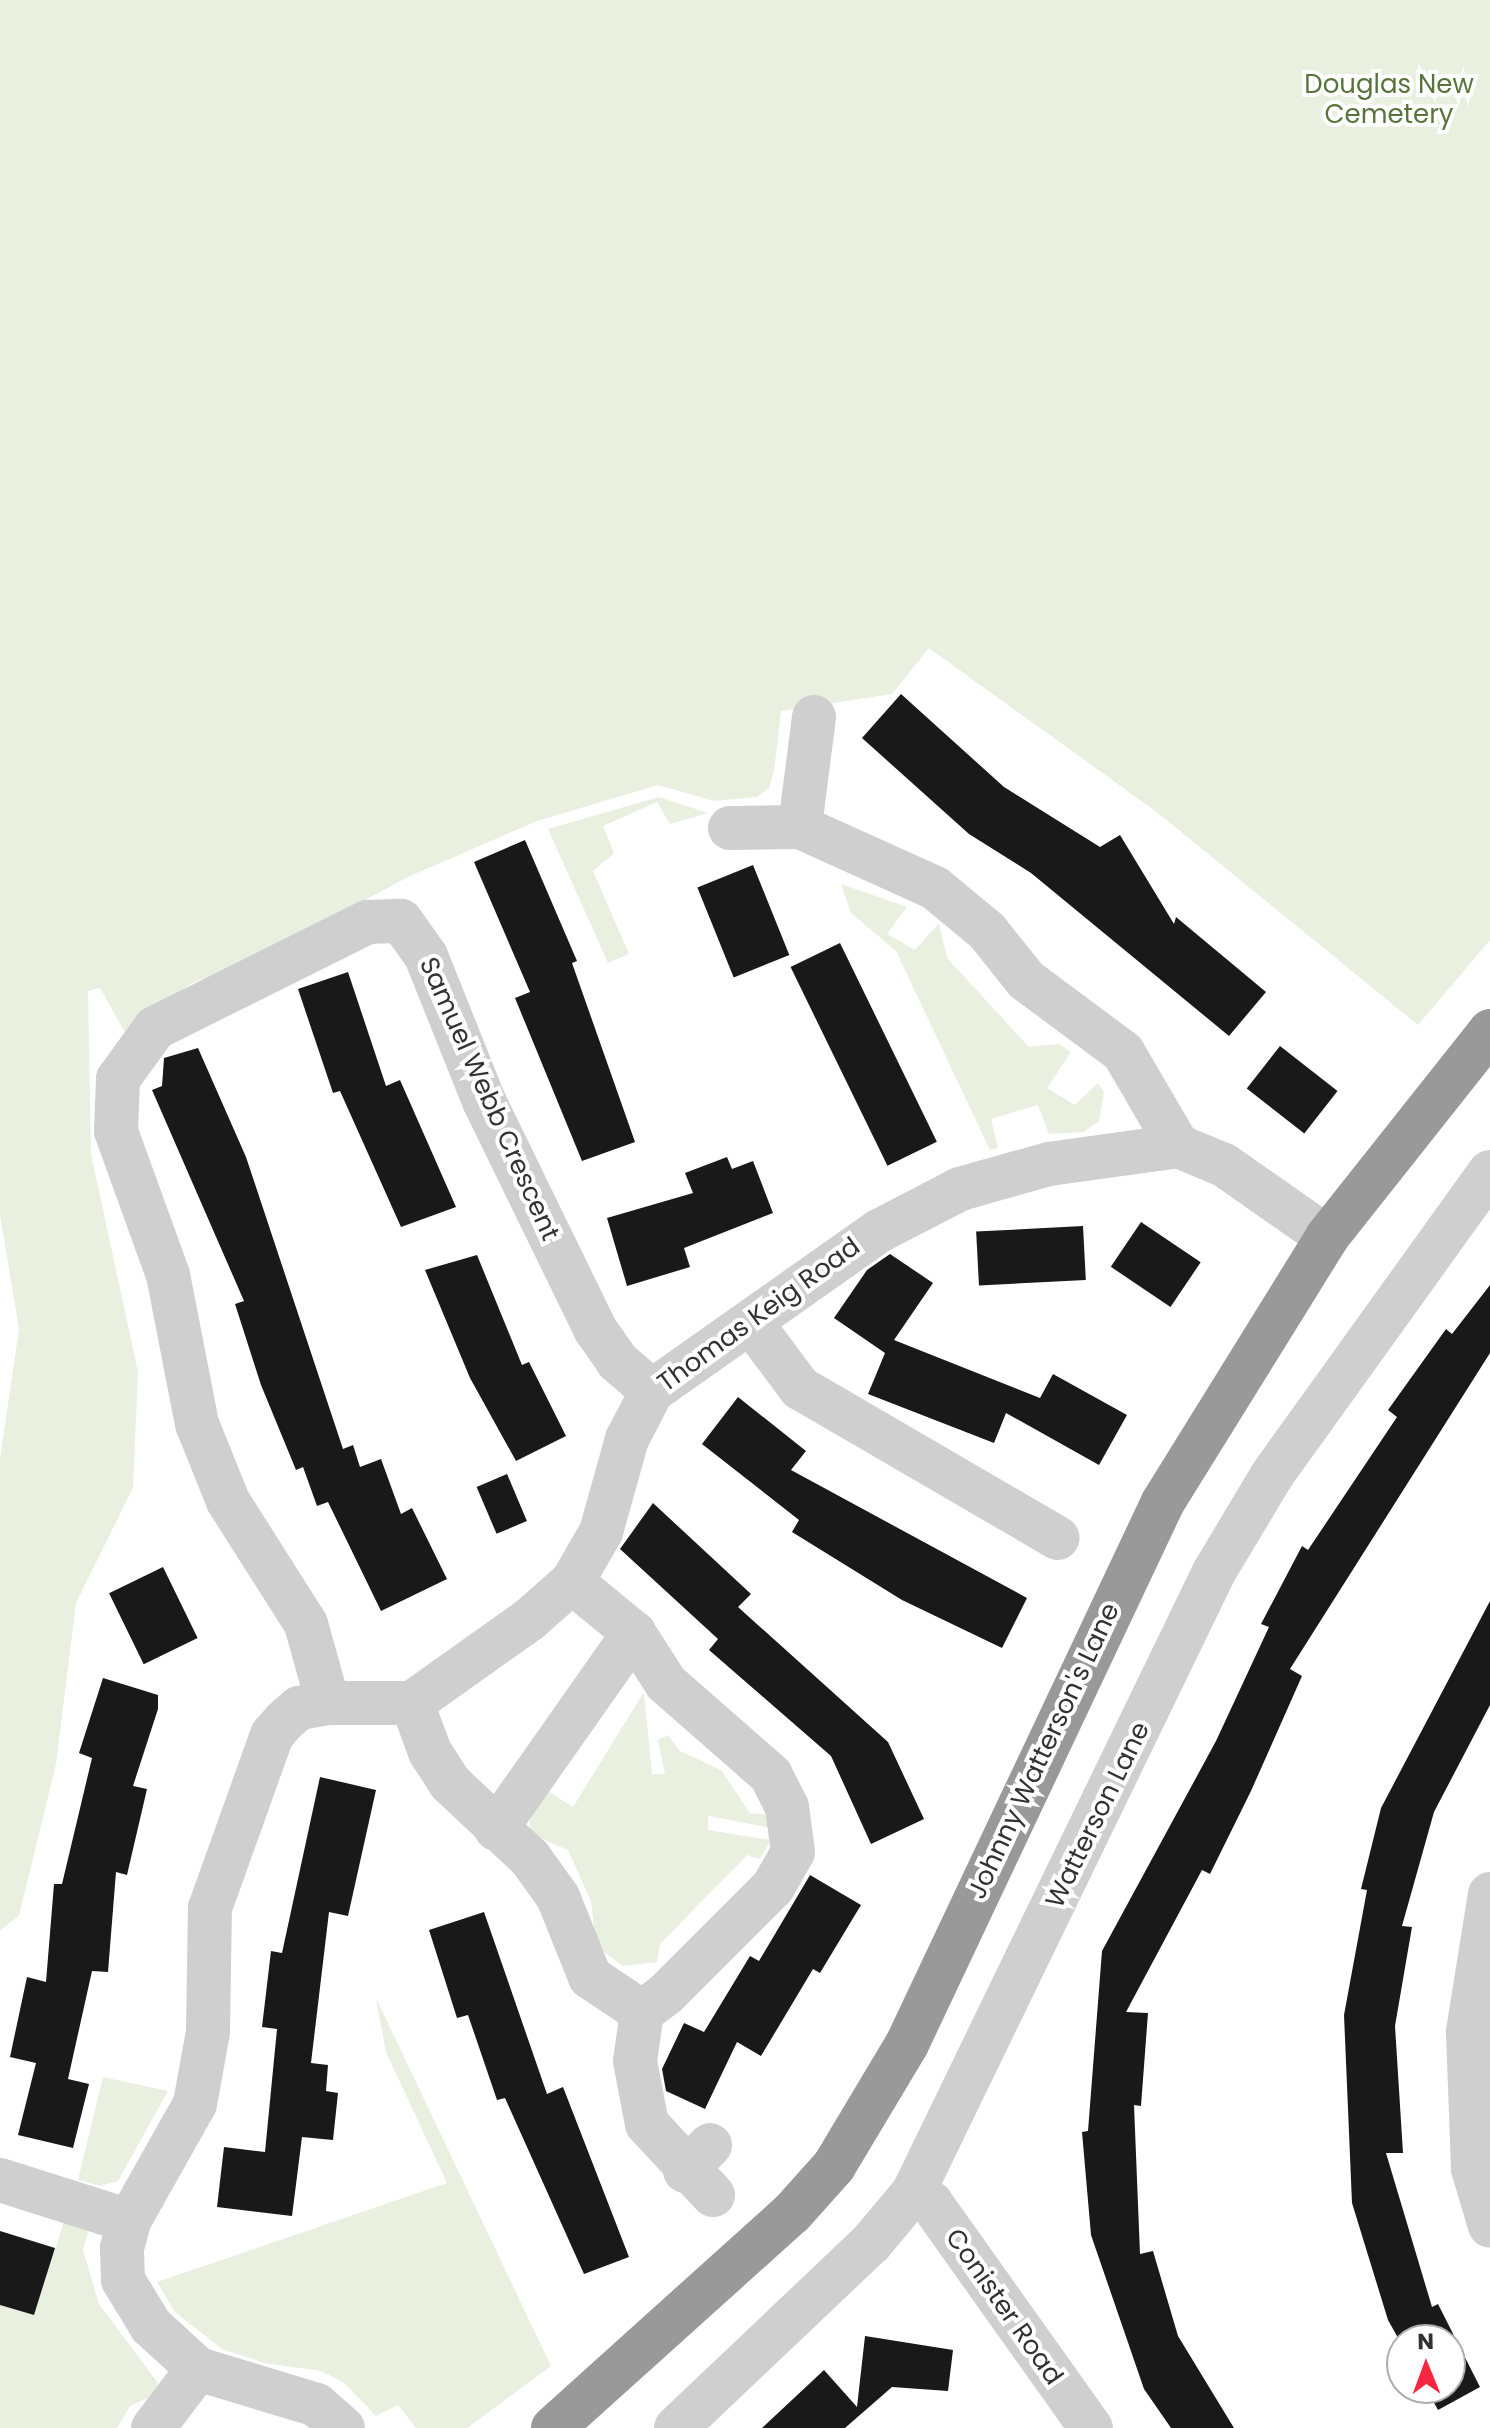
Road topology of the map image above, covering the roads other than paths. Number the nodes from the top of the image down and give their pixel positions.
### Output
1 (814, 717) dead end
2 (800, 827) junction
3 (730, 828) dead end
4 (1490, 1031) edge
5 (1178, 1146) junction
6 (1490, 1172) edge
7 (1327, 1237) junction
8 (753, 1325) junction
9 (652, 1391) junction
10 (1058, 1538) dead end
11 (572, 1582) junction
12 (634, 1633) junction
13 (328, 1703) junction
14 (412, 1703) junction
15 (496, 1829) junction
16 (1490, 1894) edge
17 (642, 2012) junction
18 (703, 2170) dead end
19 (0, 2180) edge
20 (913, 2193) junction
21 (129, 2221) junction
22 (1490, 2226) edge
23 (198, 2369) junction
24 (153, 2428) edge
25 (343, 2428) edge
26 (553, 2428) edge
27 (676, 2428) edge
28 (1091, 2428) edge

1 - 2 street
2 - 3 street
2 - 5 street
4 - 7 highway, Johnny Watterson's Lane
5 - 7 street
5 - 8 street, Thomas Keig Road
6 - 20 street, Watterson Lane
7 - 26 highway, Johnny Watterson's Lane
8 - 9 street, Thomas Keig Road
8 - 10 street
9 - 11 street, Thomas Keig Road
9 - 13 street, Samuel Webb Crescent
11 - 12 street
11 - 14 street, Thomas Keig Road
12 - 15 street
12 - 17 street
13 - 14 street
13 - 21 street
14 - 15 street
15 - 17 street
16 - 22 street
17 - 18 street
19 - 21 street
20 - 27 street, Watterson Lane
20 - 28 street, Conister Road
21 - 23 street
23 - 24 street
23 - 25 street

